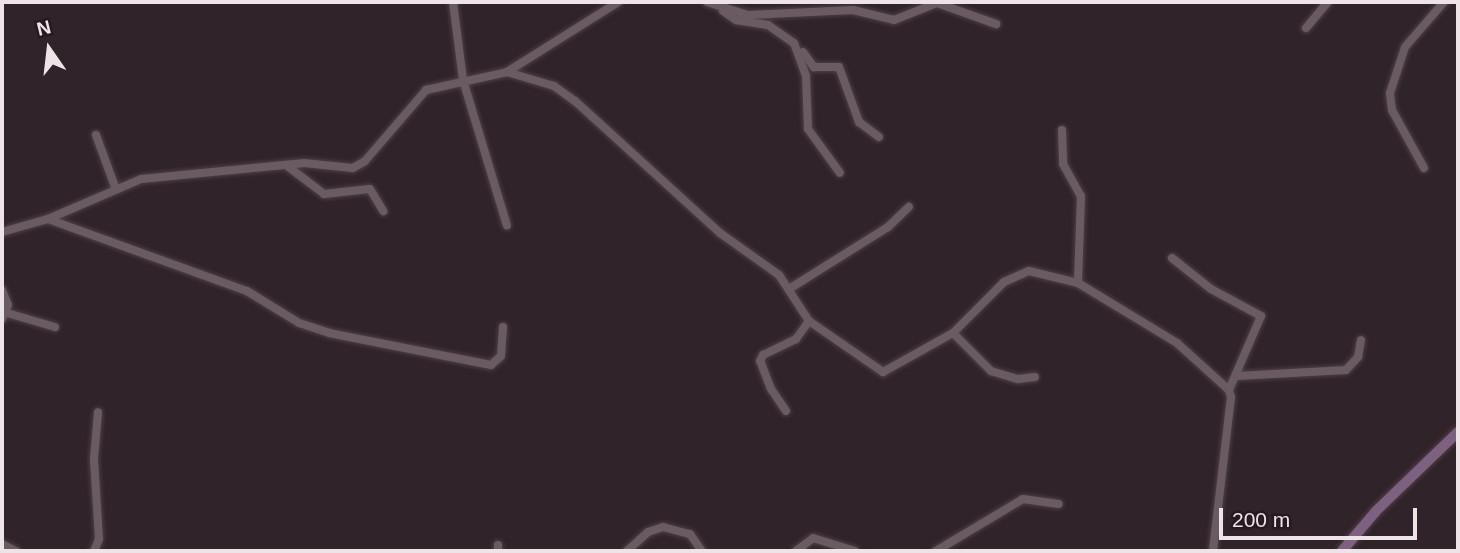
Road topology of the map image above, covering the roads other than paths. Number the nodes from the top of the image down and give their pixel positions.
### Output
1 (453, 2) edge
2 (618, 2) edge
3 (707, 2) edge
4 (1328, 2) edge
5 (1444, 2) edge
6 (721, 9) junction
7 (996, 24) dead end
8 (1306, 27) dead end
9 (800, 52) junction
10 (507, 72) junction
11 (463, 80) junction
12 (1062, 130) dead end
13 (96, 135) dead end
14 (879, 137) dead end
15 (286, 164) junction
16 (1424, 168) dead end
17 (840, 173) dead end
18 (115, 187) junction
19 (909, 207) dead end
20 (383, 211) dead end
21 (48, 219) junction
22 (507, 226) dead end
23 (2, 232) edge
24 (1172, 258) dead end
25 (1078, 283) junction
26 (789, 289) junction
27 (2, 290) edge
28 (4, 316) edge
29 (809, 321) junction
30 (55, 327) dead end
31 (503, 327) dead end
32 (953, 333) junction
33 (1362, 340) dead end
34 (1237, 376) junction
35 (1035, 377) dead end
36 (1229, 390) junction
37 (786, 411) dead end
38 (98, 412) dead end
39 (1458, 432) edge
40 (1059, 504) dead end
41 (2, 544) edge
42 (16, 551) edge
43 (94, 551) edge
44 (627, 551) edge
45 (702, 551) edge
46 (796, 551) edge
47 (855, 551) edge
48 (936, 551) edge
49 (1213, 551) edge
50 (1342, 551) edge

1 - 11 street
2 - 10 street
3 - 6 street
4 - 8 street
5 - 16 street
6 - 7 street
6 - 9 street
9 - 14 street
9 - 17 street
10 - 11 street
10 - 26 street
11 - 15 street
11 - 22 street
12 - 25 street
13 - 18 street
15 - 18 street
15 - 20 street
18 - 21 street
19 - 26 street
21 - 23 street
21 - 31 street
24 - 34 street
25 - 32 street
25 - 36 street
26 - 29 street
27 - 28 street
28 - 30 street
29 - 32 street
29 - 37 street
32 - 35 street
33 - 34 street
34 - 36 street
36 - 49 street
38 - 43 street
39 - 50 street
40 - 48 street
41 - 42 street
44 - 45 street
46 - 47 street

